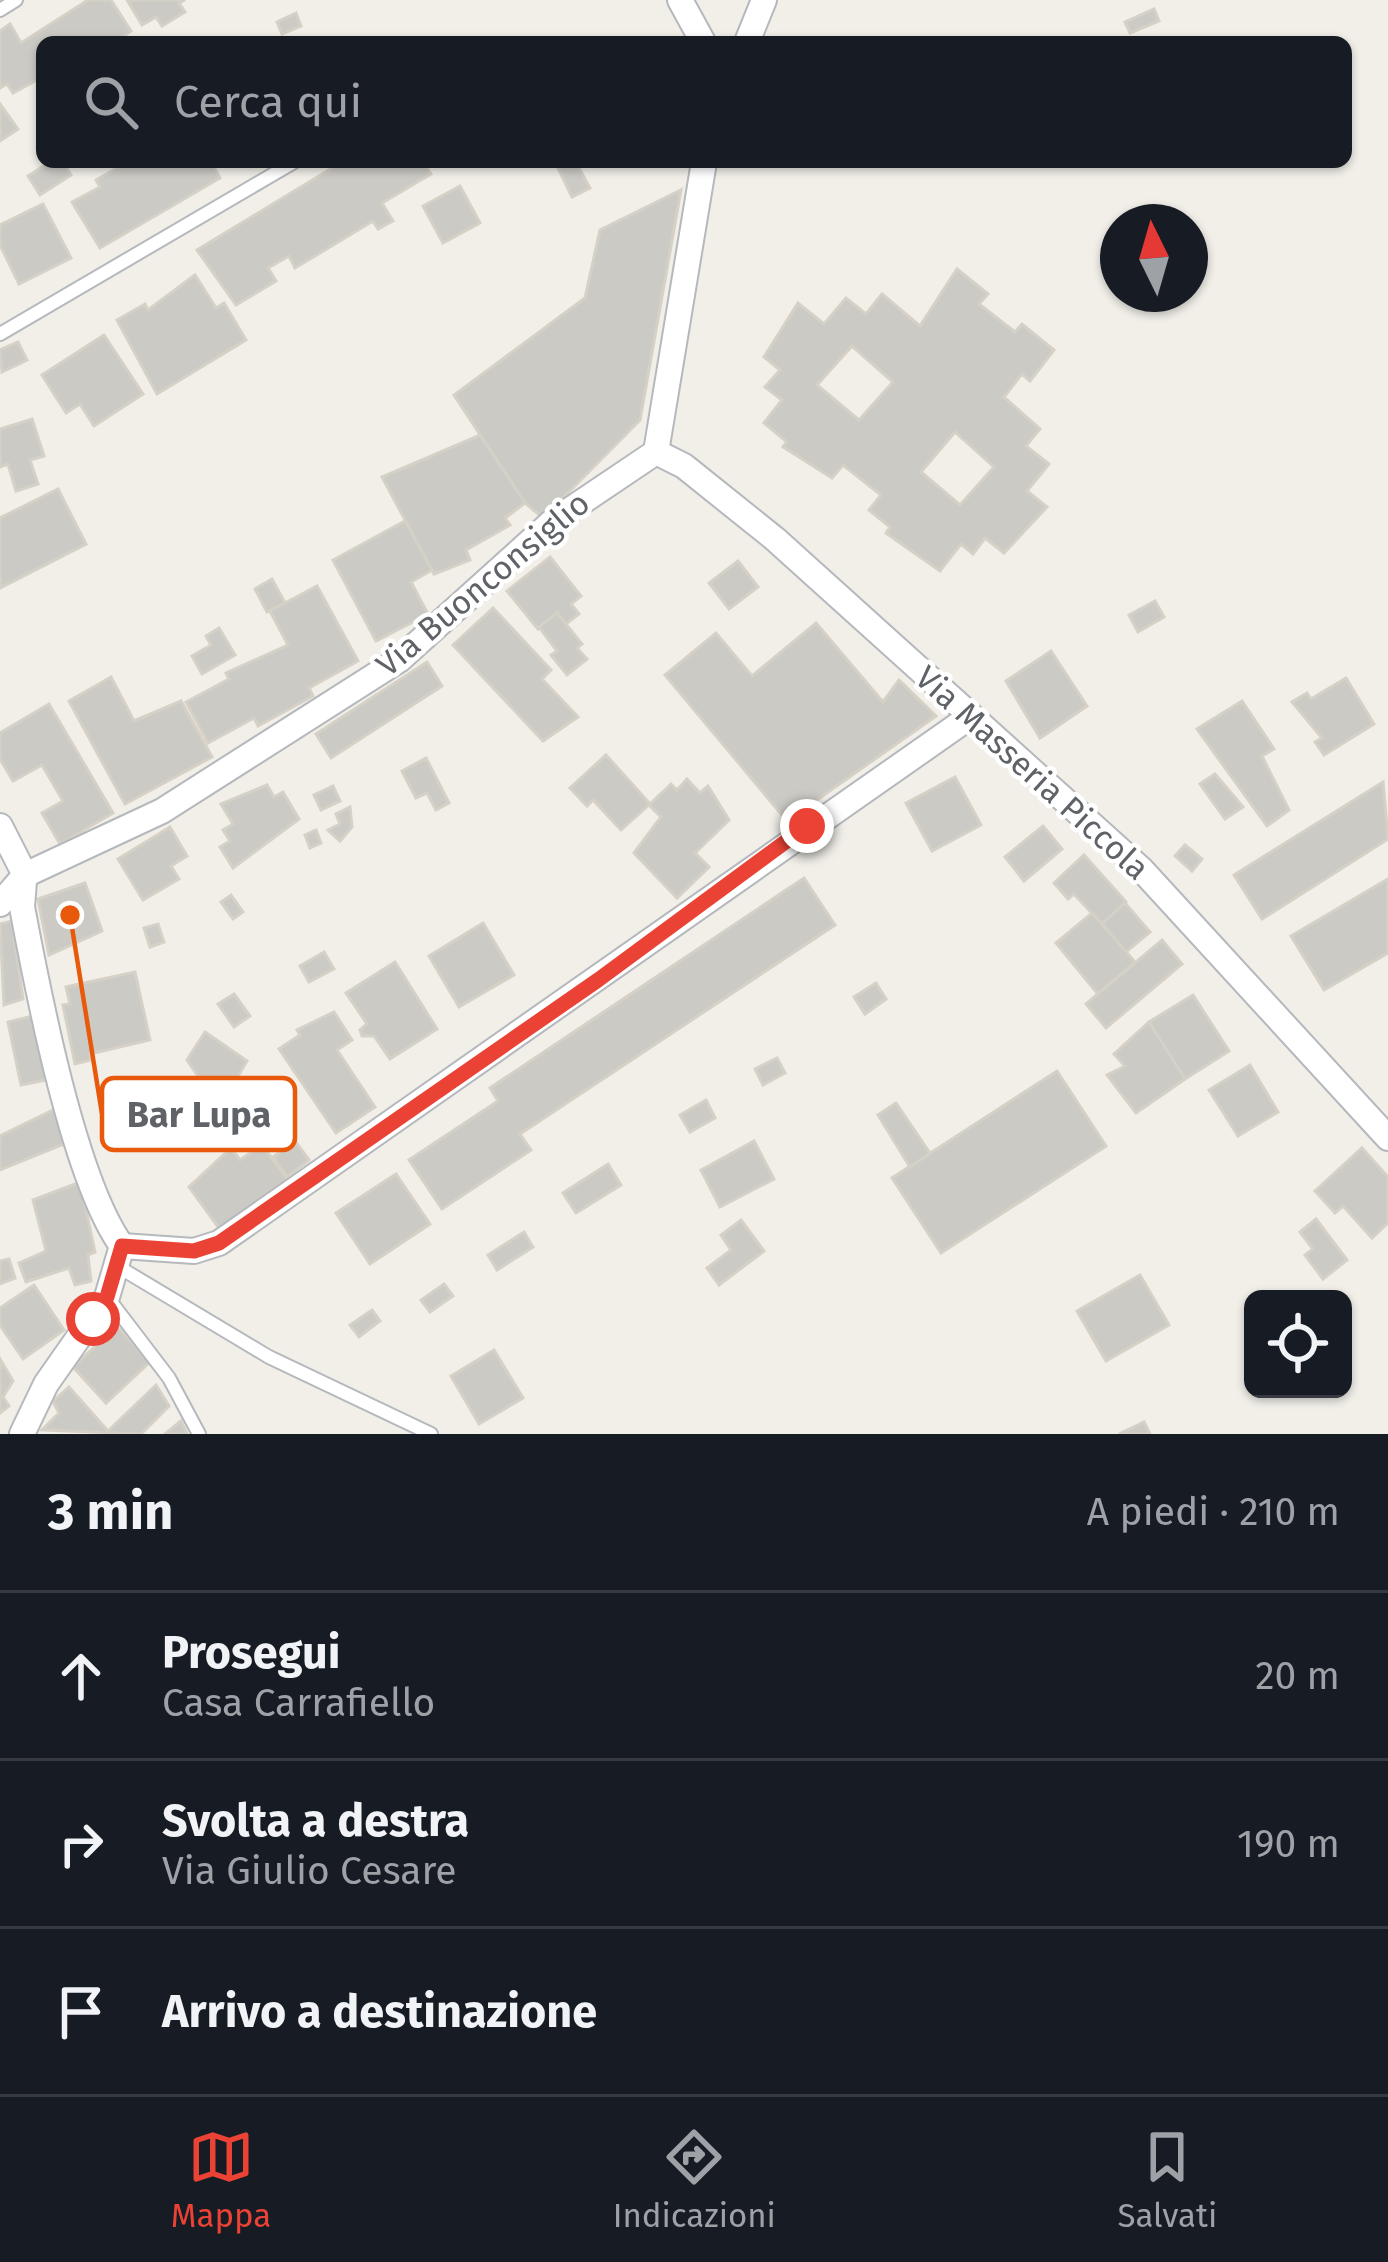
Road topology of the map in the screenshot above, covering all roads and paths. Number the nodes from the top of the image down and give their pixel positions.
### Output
1 (16, 0) edge
2 (680, 0) edge
3 (764, 0) edge
4 (0, 10) edge
5 (700, 36) edge
6 (749, 36) edge
7 (284, 168) edge
8 (703, 168) edge
9 (0, 334) edge
10 (656, 452) junction
11 (971, 716) junction
12 (0, 826) edge
13 (25, 875) junction
14 (0, 904) edge
15 (1382, 1134) edge
16 (119, 1256) junction
17 (107, 1297) junction
18 (22, 1434) edge
19 (199, 1434) edge
20 (431, 1434) edge

1 - 4 lane
2 - 5 street
3 - 6 street
7 - 9 lane
8 - 10 street
10 - 11 street, Via Masseria Piccola
10 - 13 street, Via Buonconsiglio
11 - 15 street, Via Masseria Piccola
11 - 16 street
12 - 13 street
13 - 14 street, Via Buonconsiglio
13 - 16 street
16 - 17 street
16 - 20 lane
17 - 18 street
17 - 19 lane

